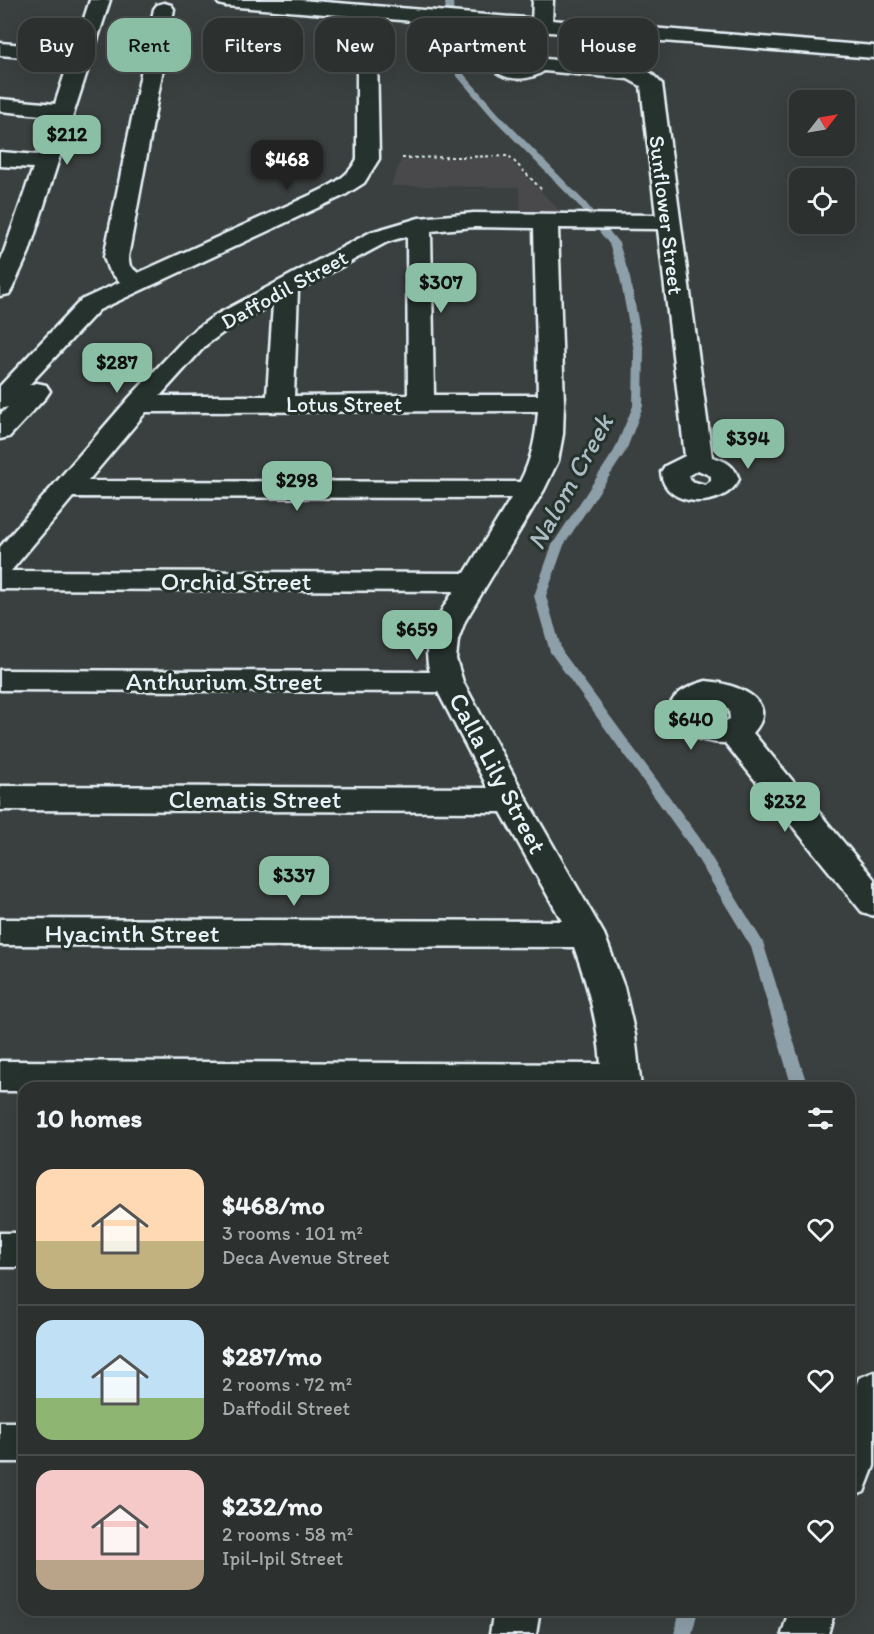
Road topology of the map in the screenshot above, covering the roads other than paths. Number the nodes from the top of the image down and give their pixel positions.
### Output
1 (100, 0) edge
2 (226, 0) edge
3 (543, 0) edge
4 (164, 9) dead end
5 (369, 11) junction
6 (94, 18) edge
7 (465, 18) edge
8 (542, 18) edge
9 (547, 24) edge
10 (0, 49) edge
11 (18, 51) edge
12 (874, 52) edge
13 (547, 65) edge
14 (76, 72) edge
15 (0, 105) edge
16 (64, 111) junction
17 (0, 159) edge
18 (47, 162) junction
19 (566, 221) junction
20 (668, 222) junction
21 (0, 223) edge
22 (26, 225) junction
23 (419, 225) junction
24 (137, 283) junction
25 (286, 287) junction
26 (0, 289) edge
27 (0, 401) edge
28 (551, 403) junction
29 (138, 404) junction
30 (280, 404) junction
31 (421, 404) junction
32 (0, 431) edge
33 (699, 462) dead end
34 (64, 489) junction
35 (530, 490) junction
36 (0, 565) edge
37 (0, 580) edge
38 (472, 582) junction
39 (0, 680) edge
40 (448, 682) junction
41 (733, 731) dead end
42 (0, 798) edge
43 (511, 800) junction
44 (874, 903) edge
45 (0, 932) edge
46 (587, 934) junction
47 (0, 1076) edge
48 (533, 1082) edge
49 (622, 1082) edge
50 (0, 1250) edge
51 (18, 1250) edge
52 (874, 1392) edge
53 (0, 1442) edge
54 (18, 1442) edge
55 (855, 1456) edge
56 (516, 1616) edge
57 (810, 1616) edge
58 (513, 1634) edge
59 (805, 1634) edge

1 - 6 street
2 - 5 street
3 - 8 street
4 - 24 street
5 - 7 street
5 - 24 street
9 - 12 street
10 - 11 street
13 - 20 street, Sunflower Street
14 - 16 street
15 - 16 street
16 - 18 street
17 - 18 street
18 - 22 street
19 - 20 street, Daffodil Street
19 - 23 street, Daffodil Street
19 - 28 street, Calla Lily Street
20 - 33 street, Sunflower Street
21 - 22 street
22 - 26 street
23 - 25 street, Daffodil Street
23 - 31 street
24 - 27 street
24 - 32 street
25 - 29 street, Daffodil Street
25 - 30 street
28 - 31 street, Lotus Street
28 - 35 street, Calla Lily Street
29 - 30 street, Lotus Street
29 - 34 street, Daffodil Street
30 - 31 street, Lotus Street
34 - 35 street
34 - 36 street, Daffodil Street
35 - 38 street, Calla Lily Street
37 - 38 street, Orchid Street
38 - 40 street, Calla Lily Street
39 - 40 street, Anthurium Street
40 - 43 street, Calla Lily Street
41 - 44 street
42 - 43 street, Clematis Street
43 - 46 street, Calla Lily Street
45 - 46 street, Hyacinth Street
46 - 49 street, Calla Lily Street
47 - 48 street
50 - 51 street
52 - 55 street
53 - 54 street
56 - 58 street
57 - 59 street

